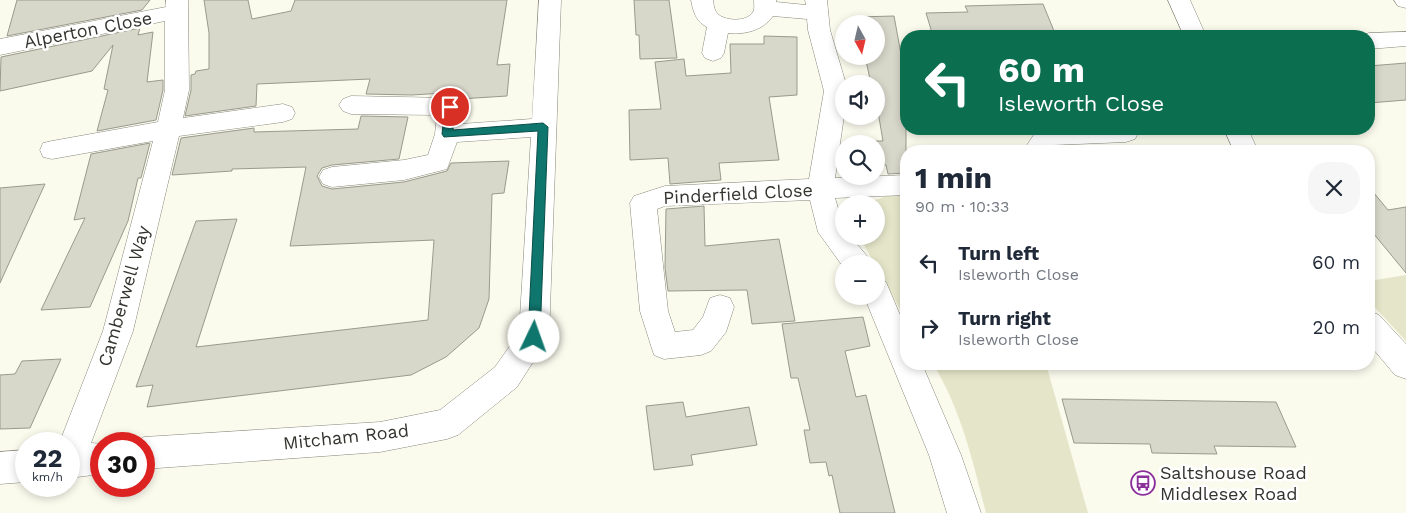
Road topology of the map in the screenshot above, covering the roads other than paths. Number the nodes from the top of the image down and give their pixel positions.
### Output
1 (550, 0) edge
2 (702, 0) edge
3 (1179, 0) edge
4 (766, 4) edge
5 (176, 6) edge
6 (816, 7) edge
7 (718, 24) junction
8 (1192, 30) edge
9 (1406, 39) edge
10 (1375, 41) edge
11 (0, 47) edge
12 (713, 53) dead end
13 (351, 105) dead end
14 (270, 120) dead end
15 (543, 127) junction
16 (168, 129) junction
17 (447, 134) junction
18 (1073, 135) edge
19 (1039, 145) edge
20 (52, 150) dead end
21 (332, 177) dead end
22 (900, 184) edge
23 (820, 189) junction
24 (850, 255) edge
25 (882, 305) edge
26 (720, 307) dead end
27 (1375, 331) edge
28 (900, 348) edge
29 (1406, 365) edge
30 (909, 370) edge
31 (80, 432) edge
32 (155, 452) edge
33 (15, 467) edge
34 (0, 468) edge
35 (964, 513) edge

1 - 15 street, Mitcham Road
2 - 7 street
3 - 8 street
4 - 6 street
4 - 7 street
5 - 11 street, Alperton Close
5 - 16 street, Camberwell Way
6 - 23 street
7 - 12 street
9 - 10 street
13 - 17 street
14 - 16 street
15 - 17 street
15 - 32 street, Mitcham Road
16 - 20 street
16 - 31 street, Camberwell Way
17 - 21 street
18 - 19 street
22 - 23 street, Pinderfield Close
23 - 24 street
23 - 26 street, Pinderfield Close
25 - 28 street
27 - 29 street
30 - 35 street
33 - 34 street

